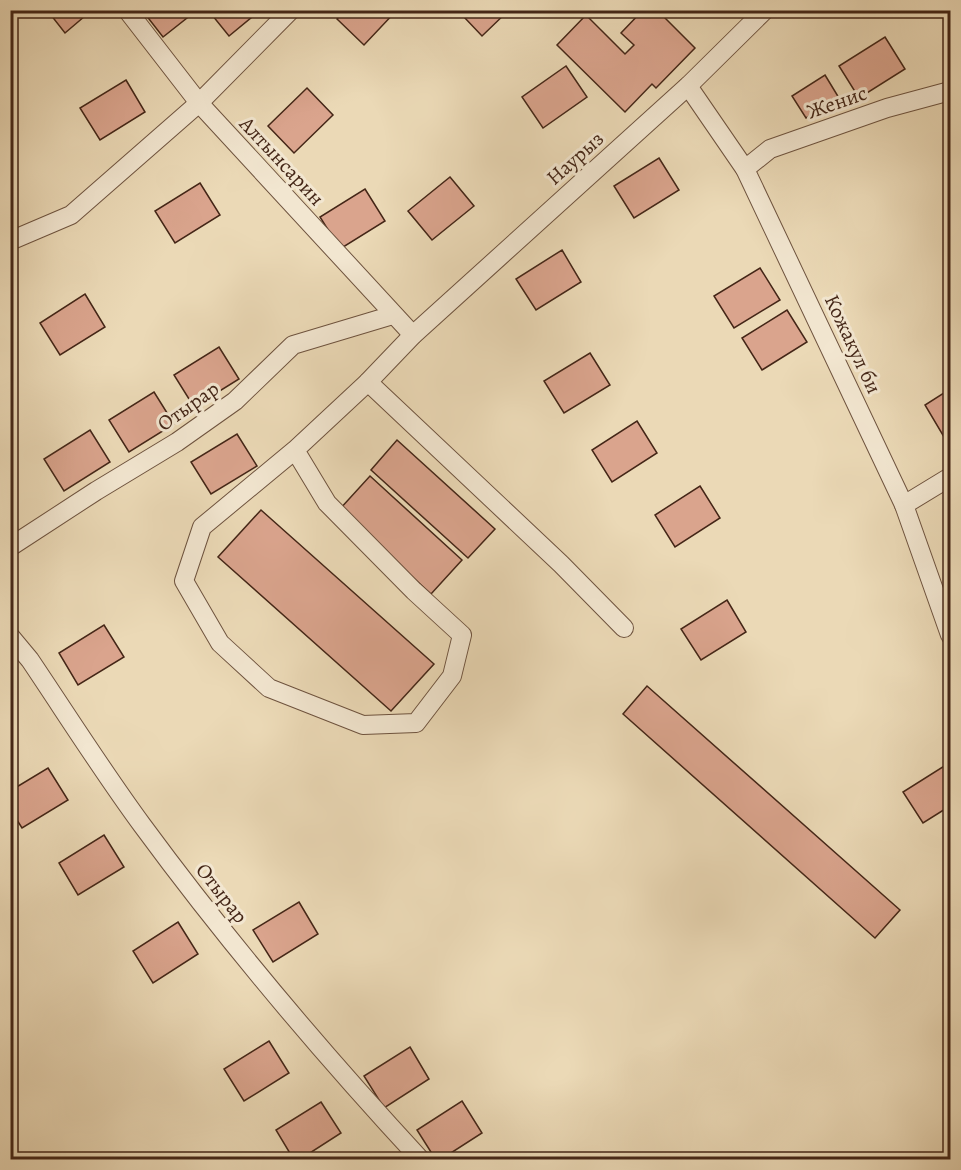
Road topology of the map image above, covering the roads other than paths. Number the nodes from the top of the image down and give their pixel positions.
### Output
1 (127, 10) edge
2 (291, 10) edge
3 (765, 10) edge
4 (688, 86) junction
5 (951, 92) edge
6 (199, 103) junction
7 (745, 169) junction
8 (10, 241) edge
9 (393, 315) junction
10 (413, 335) junction
11 (368, 382) junction
12 (295, 450) junction
13 (951, 477) edge
14 (904, 505) junction
15 (10, 548) edge
16 (624, 628) dead end
17 (951, 635) edge
18 (10, 636) edge
19 (421, 1160) edge

1 - 6 street, Алтынсарин
2 - 6 street
3 - 4 street, Наурыз
4 - 7 street, Кожакул би
4 - 10 street, Наурыз
5 - 7 street, Женис
6 - 8 street
6 - 9 street, Алтынсарин
7 - 14 street, Кожакул би
9 - 10 street, Алтынсарин
9 - 15 street, Отырар
10 - 11 street, Наурыз
11 - 12 street, Наурыз
11 - 16 street
12 - 12 street, Наурыз
13 - 14 street
14 - 17 street, Кожакул би
18 - 19 street, Отырар

